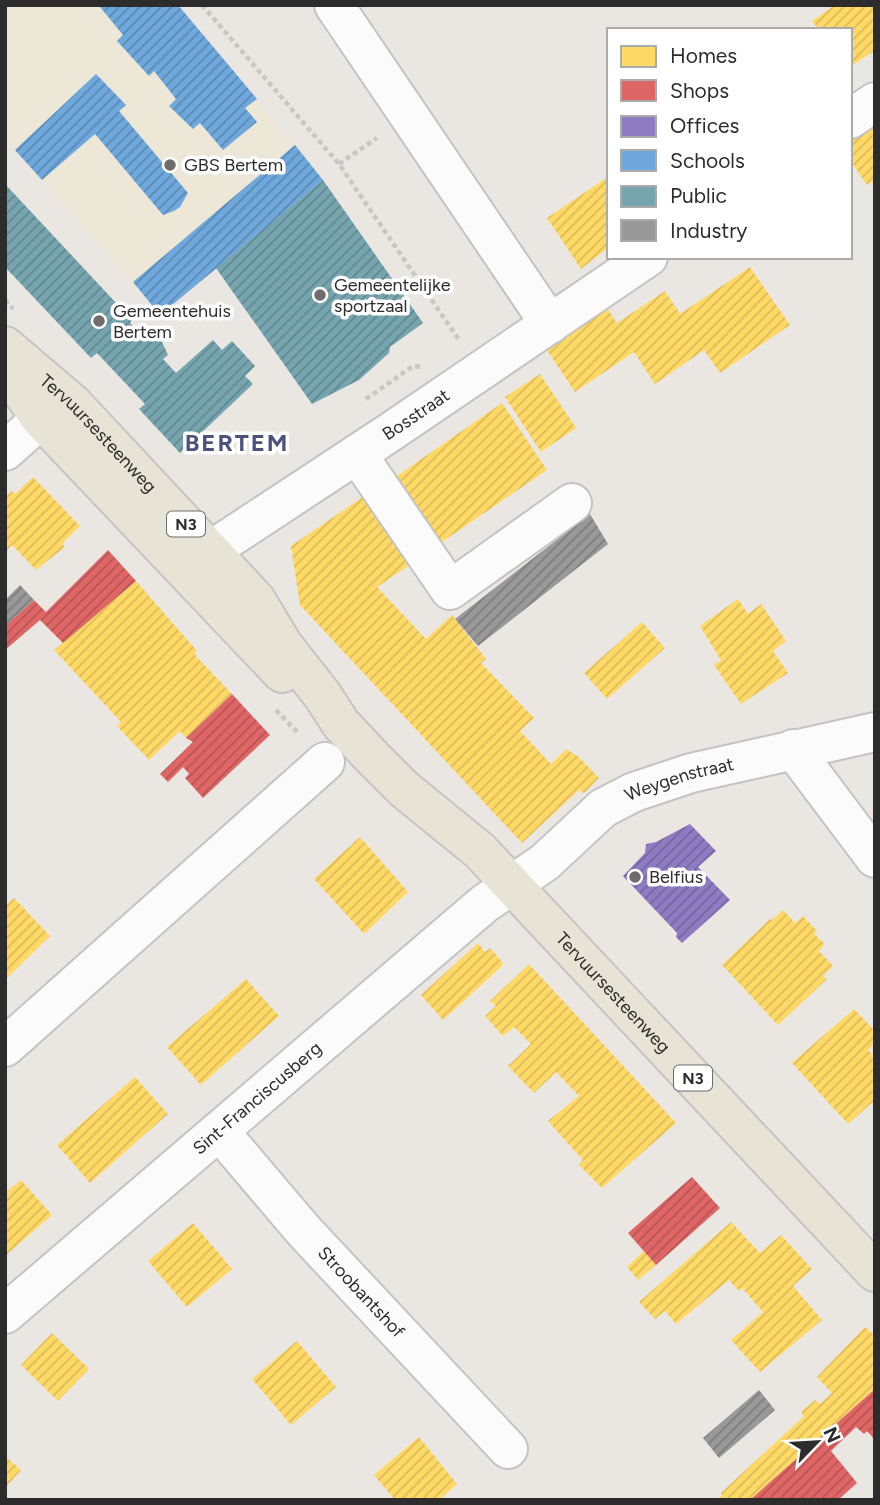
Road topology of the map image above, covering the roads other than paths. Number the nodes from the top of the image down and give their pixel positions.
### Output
1 (334, 5) edge
2 (875, 102) edge
3 (852, 118) edge
4 (645, 259) edge
5 (550, 324) junction
6 (5, 346) edge
7 (5, 368) edge
8 (57, 411) junction
9 (5, 451) edge
10 (357, 454) junction
11 (572, 503) dead end
12 (197, 559) junction
13 (875, 732) edge
14 (793, 749) junction
15 (325, 762) dead end
16 (875, 858) edge
17 (512, 885) junction
18 (5, 1047) edge
19 (219, 1131) junction
20 (875, 1272) edge
21 (5, 1314) edge
22 (508, 1449) dead end

1 - 5 street
2 - 3 street
4 - 5 street, Bosstraat
5 - 10 street, Bosstraat
6 - 8 main road, Tervuursesteenweg / N3
7 - 8 main road, Tervuursesteenweg / N3
8 - 9 street
8 - 12 main road, Tervuursesteenweg / N3
10 - 11 street
10 - 12 street, Bosstraat
12 - 17 main road, Tervuursesteenweg / N3
13 - 14 street, Weygenstraat
14 - 16 street
14 - 17 street, Weygenstraat
15 - 18 street
17 - 19 street, Sint-Franciscusberg
17 - 20 main road, Tervuursesteenweg / N3
19 - 21 street, Sint-Franciscusberg
19 - 22 street, Stroobantshof

